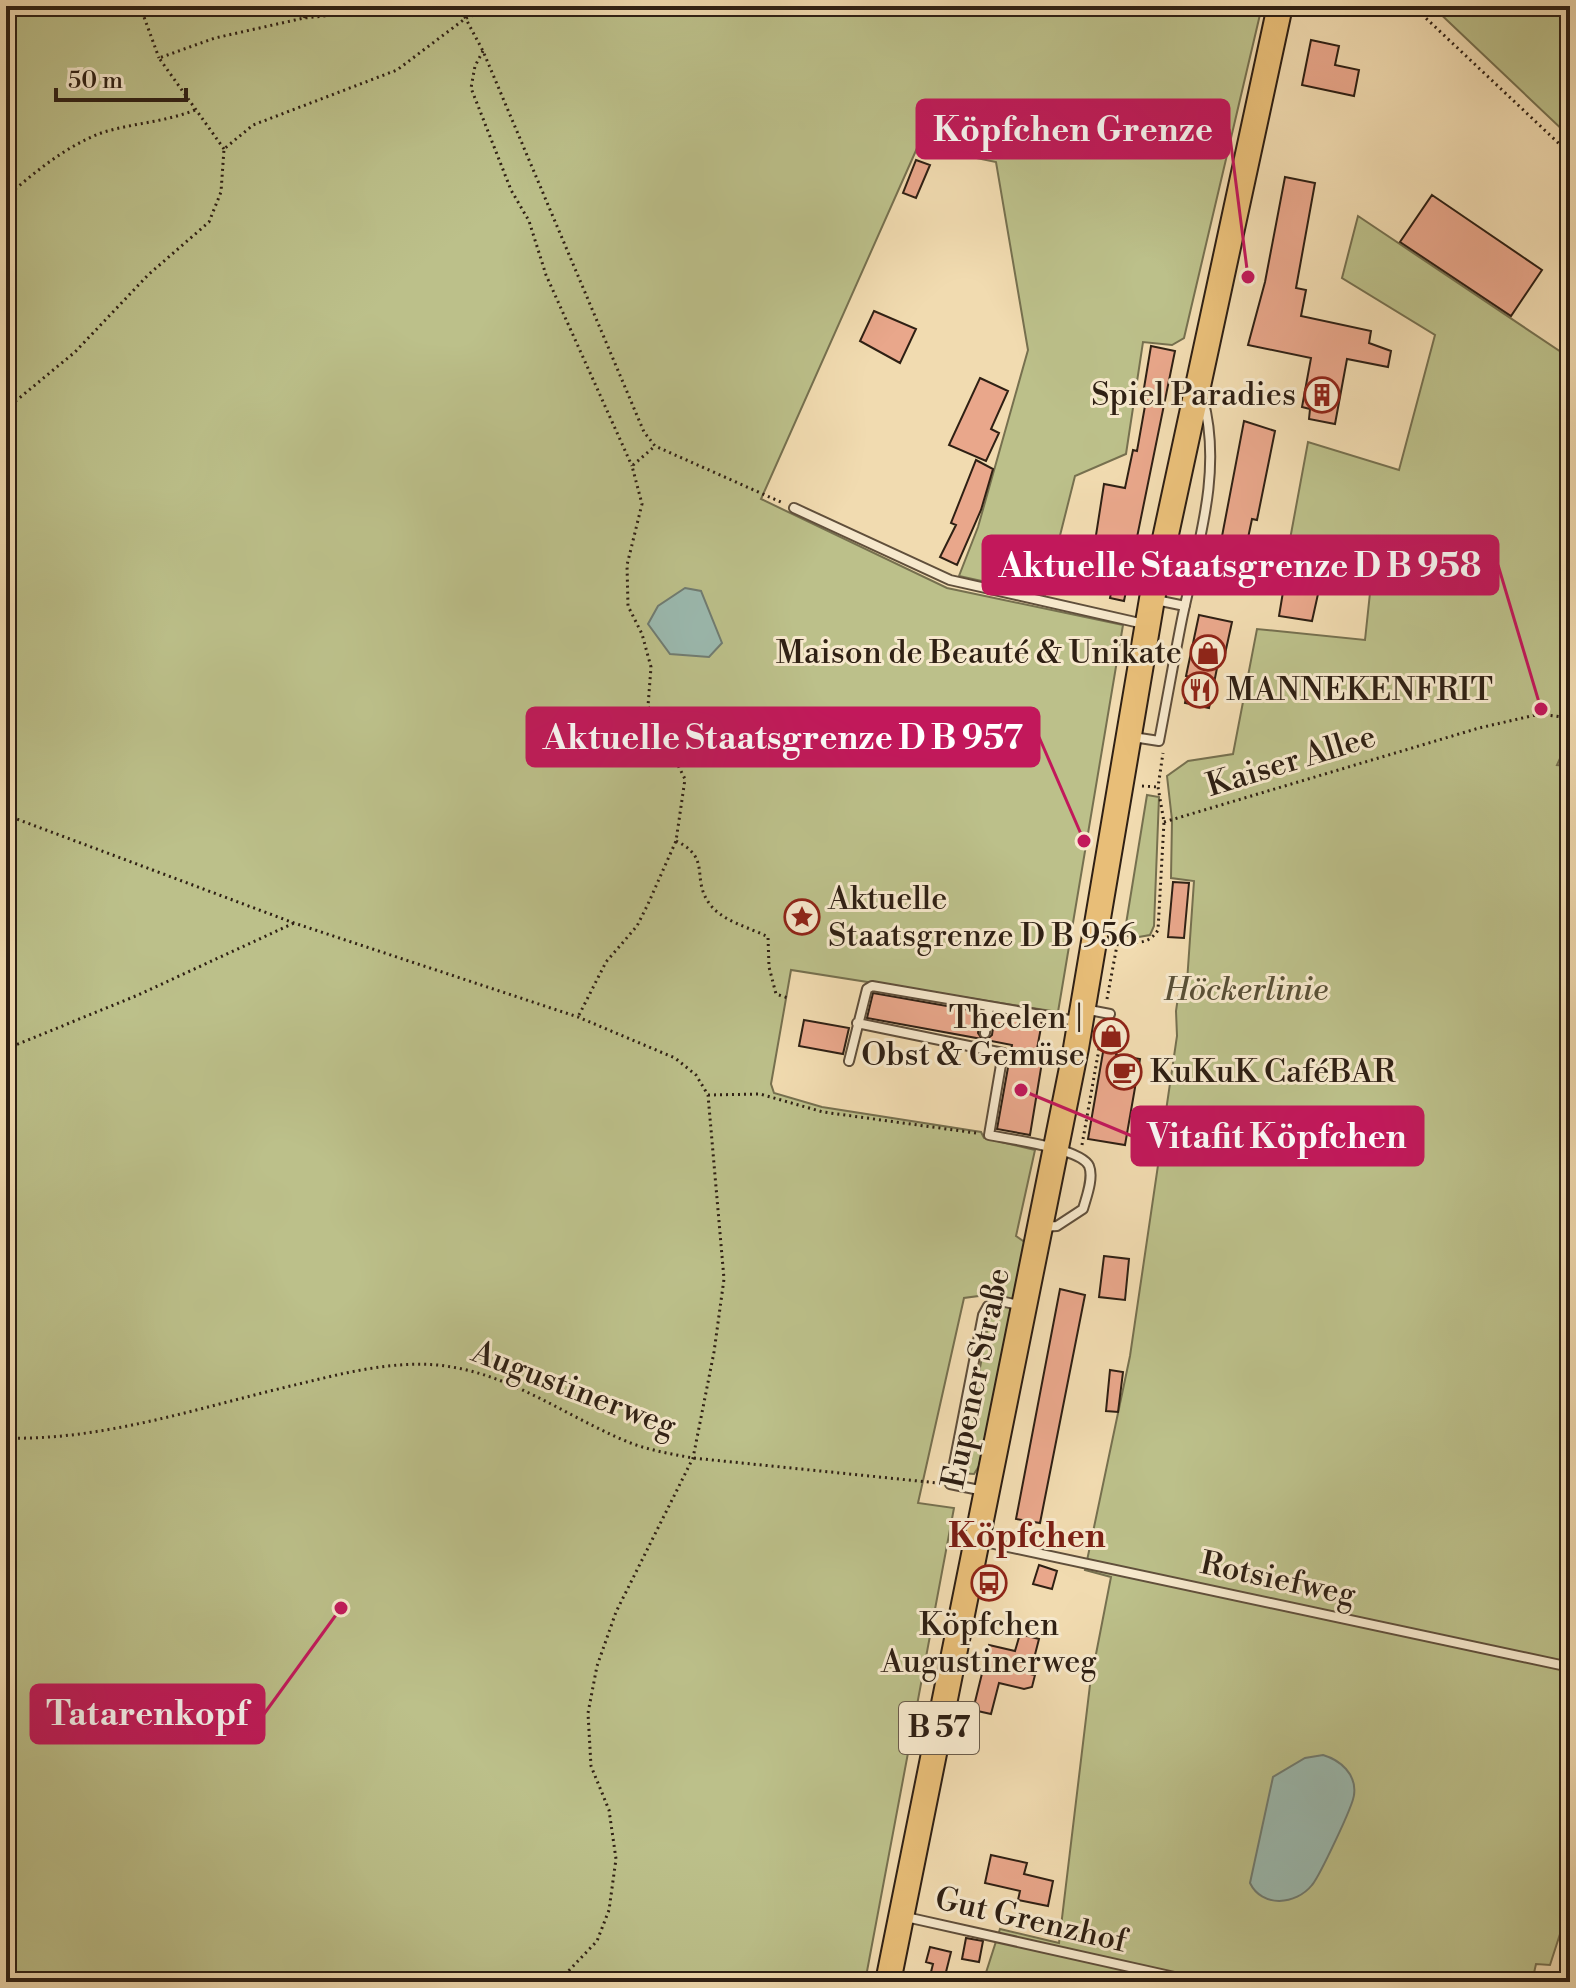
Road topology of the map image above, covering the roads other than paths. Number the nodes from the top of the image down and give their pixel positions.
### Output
1 (1280, 6) edge
2 (1198, 379) junction
3 (794, 508) road end
4 (1152, 599) junction
5 (1185, 606) junction
6 (1147, 625) junction
7 (1128, 736) junction
8 (989, 1007) junction
9 (1095, 1014) junction
10 (857, 1023) junction
11 (985, 1033) dead end
12 (849, 1061) dead end
13 (1056, 1149) junction
14 (1040, 1227) junction
15 (1024, 1306) junction
16 (986, 1492) junction
17 (976, 1540) junction
18 (1570, 1667) edge
19 (901, 1916) junction
20 (888, 1982) edge
21 (1197, 1982) edge

1 - 2 main road, Eupener Straße
2 - 4 main road, Eupener Straße
2 - 5 lane
3 - 6 lane
4 - 5 lane
4 - 6 main road, Eupener Straße
5 - 7 lane
6 - 7 main road, Eupener Straße
7 - 9 main road, Eupener Straße / B 57
8 - 9 lane
8 - 10 lane
8 - 11 lane
9 - 13 main road, Eupener Straße / B 57
10 - 12 lane
10 - 13 lane
13 - 14 main road, Eupener Straße / B 57
13 - 14 lane
14 - 15 main road, Eupener Straße / B 57
15 - 16 main road, Eupener Straße / B 57
15 - 16 lane
16 - 17 main road, Eupener Straße / B 57
17 - 18 lane, Rotsiefweg
17 - 19 main road, Eupener Straße / B 57
19 - 20 main road, Eupener Straße / B 57
19 - 21 lane, Gut Grenzhof

